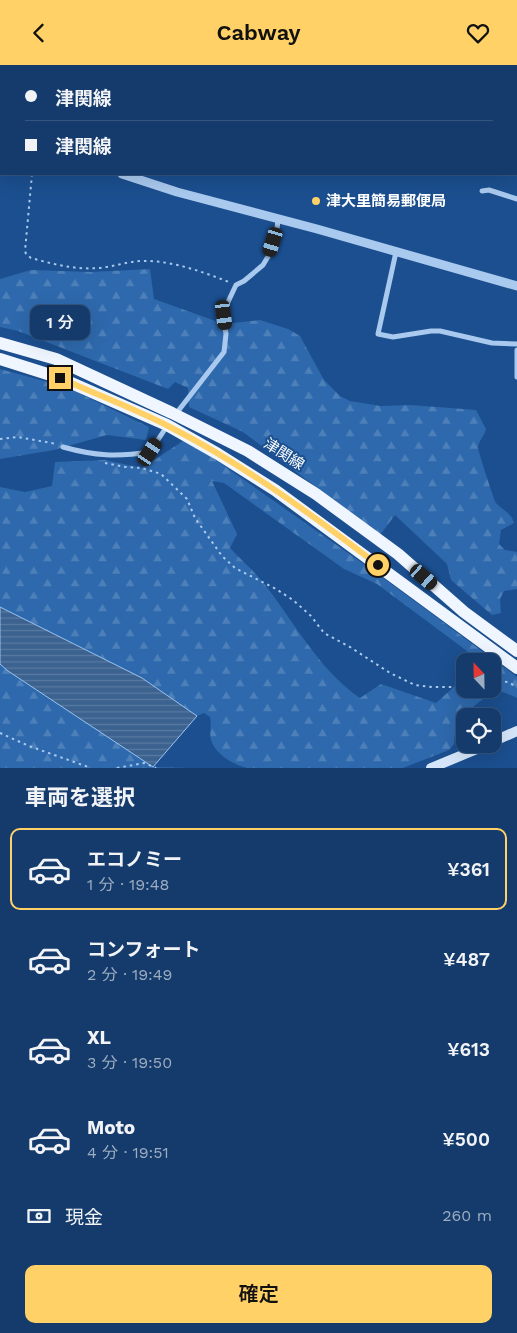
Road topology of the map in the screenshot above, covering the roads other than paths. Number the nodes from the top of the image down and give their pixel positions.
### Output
1 (127, 175) edge
2 (482, 191) dead end
3 (517, 199) edge
4 (278, 219) junction
5 (396, 252) junction
6 (517, 286) edge
7 (0, 343) edge
8 (517, 344) edge
9 (517, 350) edge
10 (0, 359) edge
11 (517, 377) edge
12 (175, 414) junction
13 (167, 425) junction
14 (63, 447) road end
15 (517, 651) edge
16 (517, 668) edge
17 (517, 731) edge
18 (501, 738) edge
19 (467, 753) edge
20 (431, 768) edge

1 - 4 street
2 - 3 street
4 - 5 street
4 - 12 street
5 - 6 street
5 - 8 street
7 - 12 main road, 津関線
9 - 11 street
10 - 13 main road
12 - 13 street
12 - 15 main road, 津関線
13 - 14 street
13 - 16 main road
17 - 18 main road
19 - 20 main road

